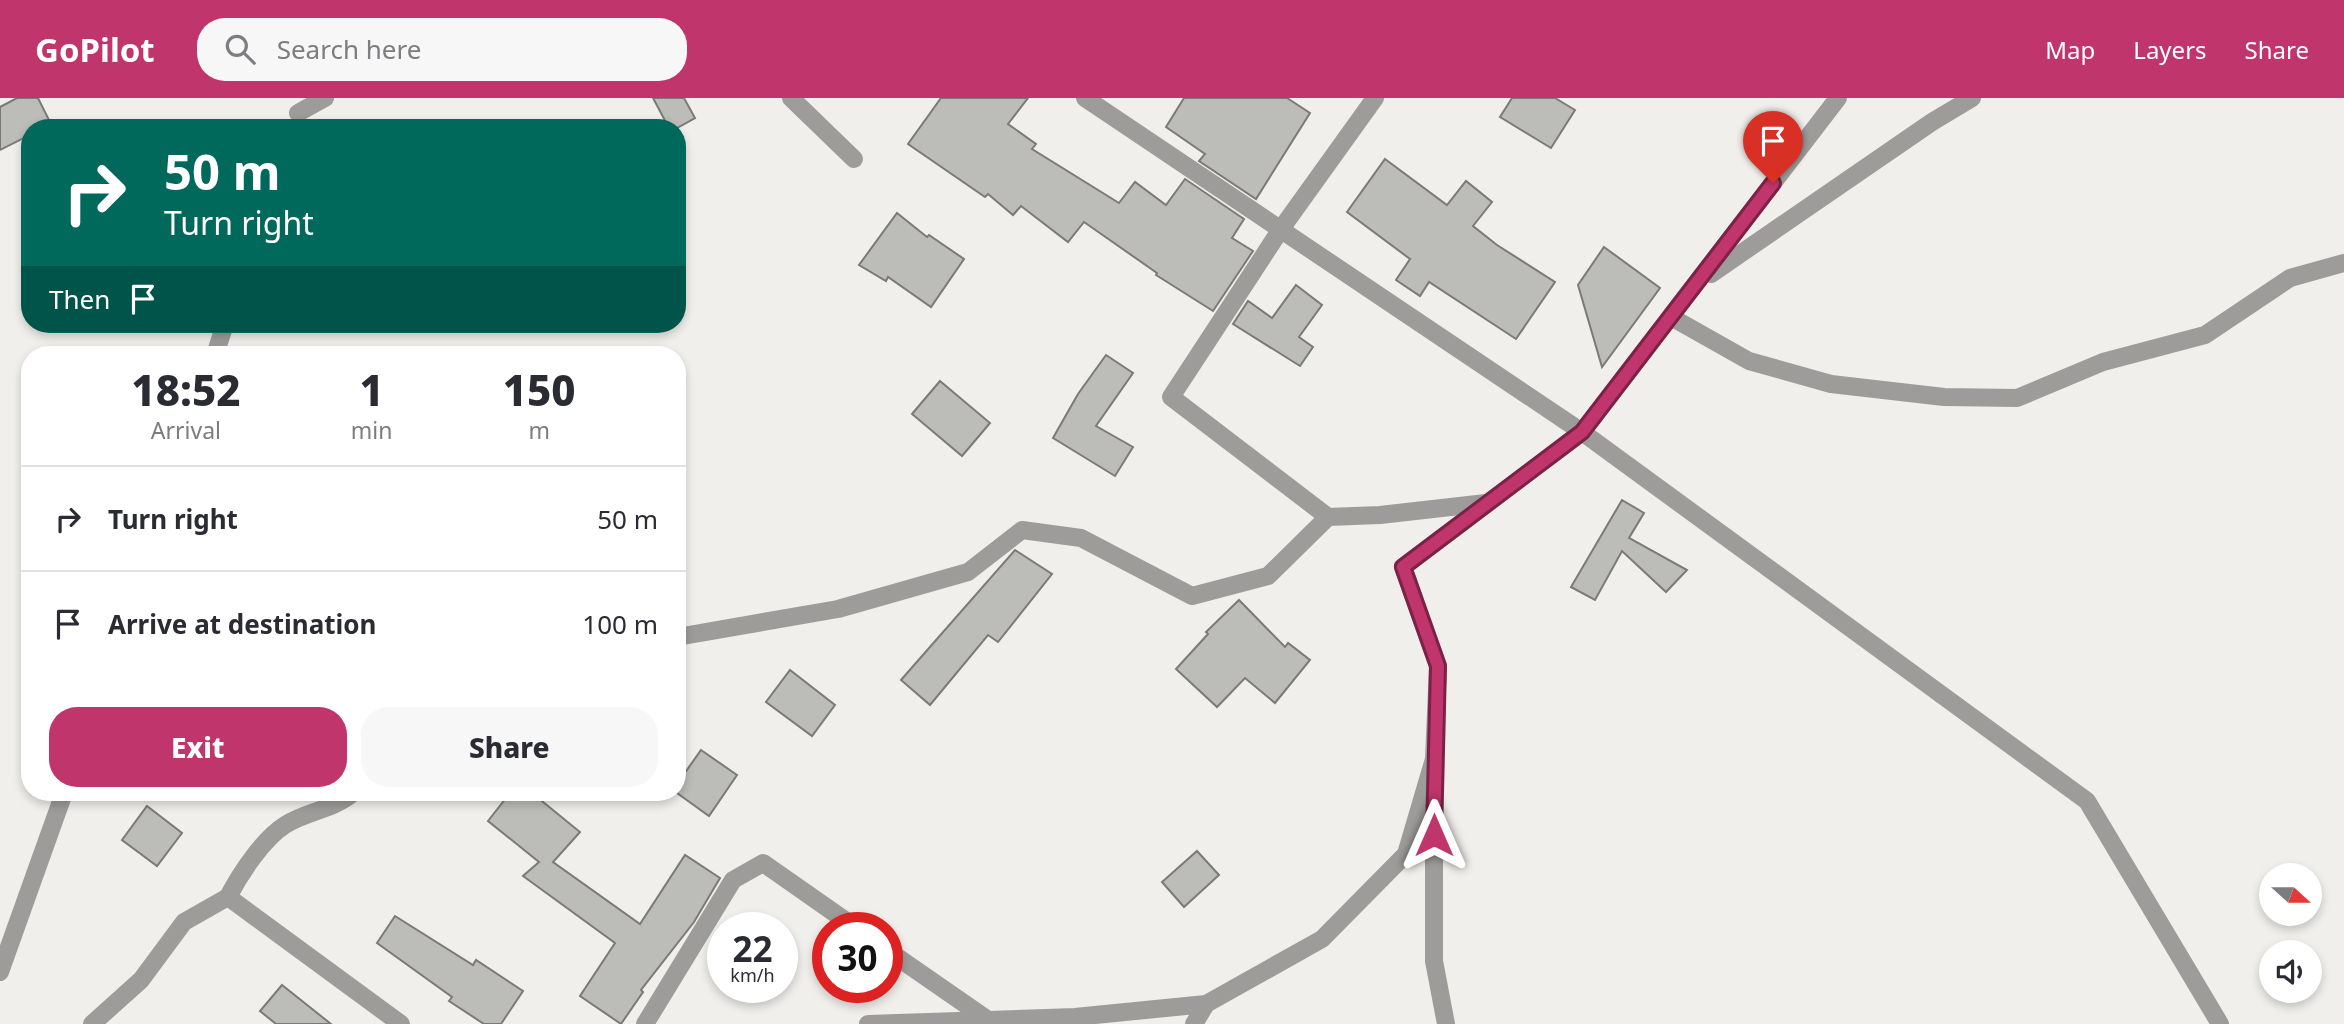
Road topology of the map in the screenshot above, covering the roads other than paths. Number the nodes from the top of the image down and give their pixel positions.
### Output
1 (326, 98) edge
2 (791, 98) edge
3 (1375, 98) edge
4 (1838, 98) edge
5 (1972, 98) edge
6 (1092, 100) edge
7 (297, 113) edge
8 (854, 159) dead end
9 (1281, 229) junction
10 (2344, 263) edge
11 (1695, 284) junction
12 (1671, 317) junction
13 (1582, 432) junction
14 (1486, 503) junction
15 (1328, 517) junction
16 (686, 635) edge
17 (1434, 759) junction
18 (61, 801) edge
19 (344, 801) edge
20 (228, 897) junction
21 (833, 912) edge
22 (903, 961) edge
23 (0, 972) edge
24 (1206, 1004) junction
25 (988, 1020) junction
26 (92, 1024) edge
27 (401, 1024) edge
28 (645, 1024) edge
29 (868, 1024) edge
30 (1194, 1024) edge
31 (1446, 1024) edge
32 (2220, 1024) edge

1 - 7 street
2 - 8 street
3 - 9 street
4 - 11 street
5 - 11 street
6 - 9 street
9 - 13 street
9 - 15 street
10 - 12 street
11 - 12 street
12 - 13 street
13 - 14 street
13 - 32 street
14 - 15 street
14 - 17 street
15 - 16 street
17 - 24 street
17 - 31 street
18 - 23 street
19 - 20 street
20 - 26 street
20 - 27 street
21 - 28 street
22 - 25 street
24 - 25 street
24 - 30 street
25 - 29 street

